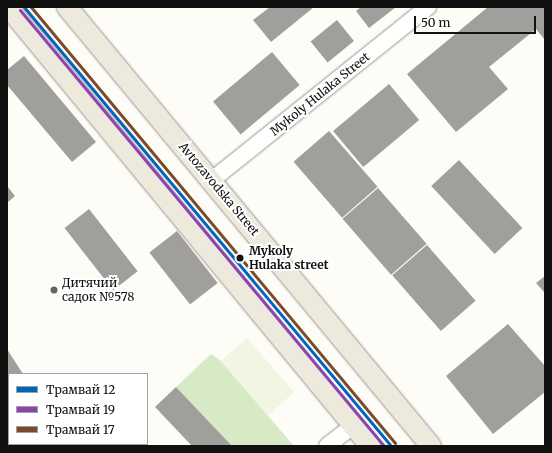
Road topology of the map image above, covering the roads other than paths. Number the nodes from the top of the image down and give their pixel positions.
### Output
1 (8, 7) edge
2 (67, 7) edge
3 (428, 7) edge
4 (212, 180) junction
5 (354, 426) junction
6 (327, 446) edge
7 (370, 446) edge
8 (431, 446) edge

1 - 5 main road
2 - 4 main road, Avtozavodska Street
3 - 4 street, Mykoly Hulaka Street
4 - 8 main road, Avtozavodska Street
5 - 6 street
5 - 7 main road

